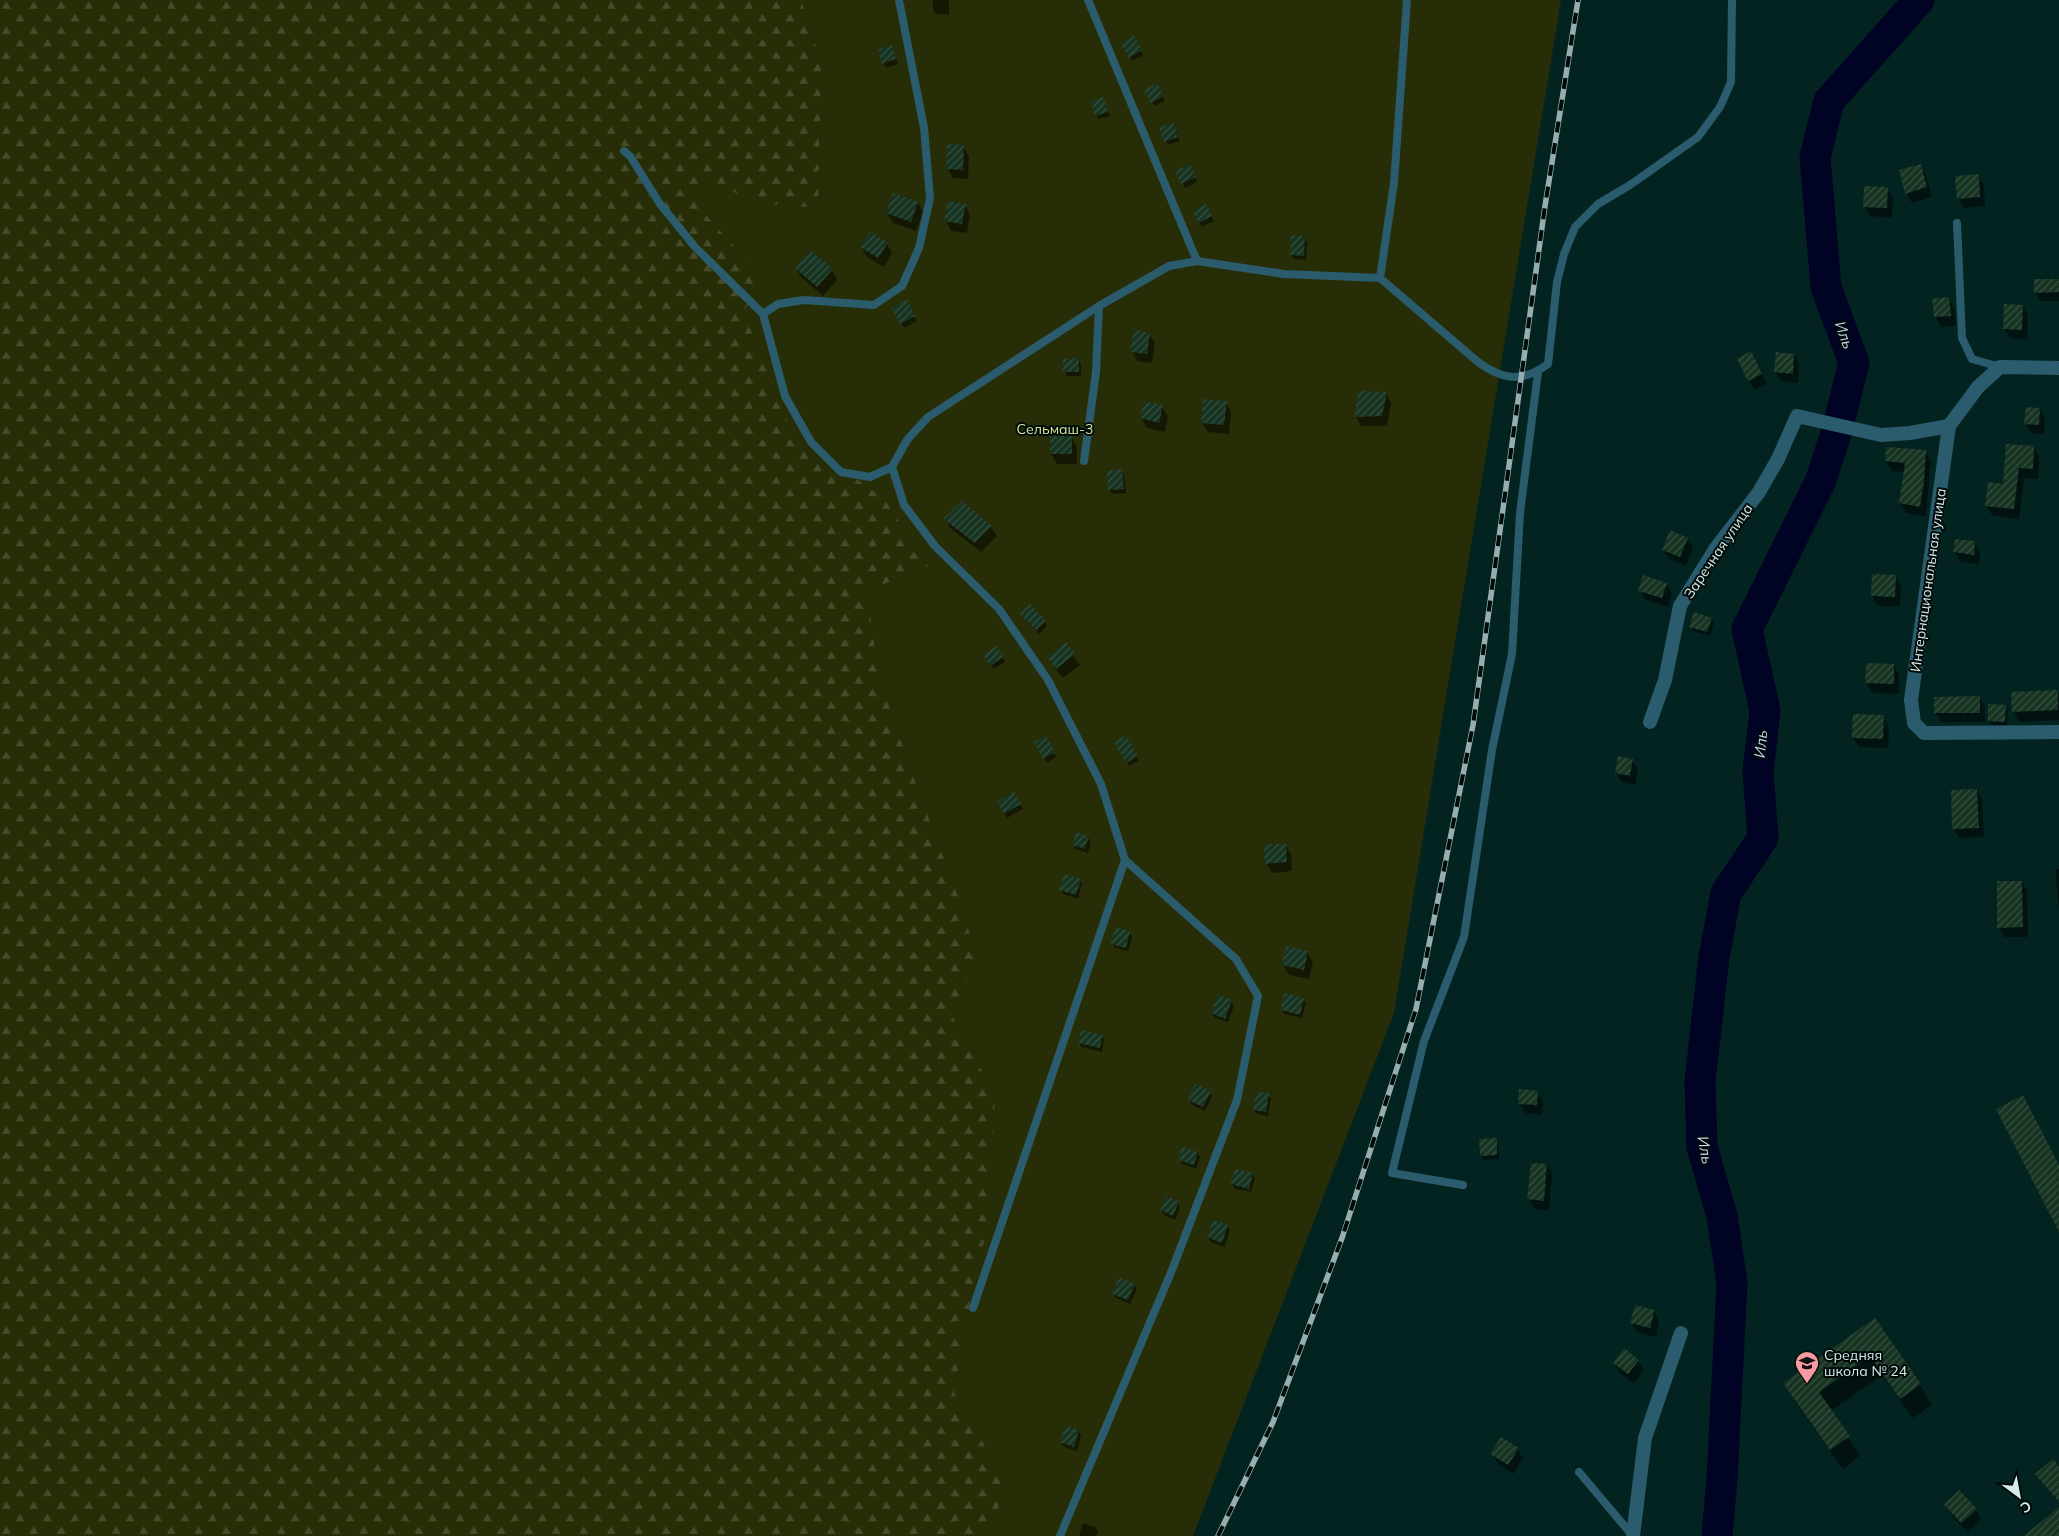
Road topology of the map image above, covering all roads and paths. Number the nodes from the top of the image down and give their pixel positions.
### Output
1 (899, 0) edge
2 (1088, 0) edge
3 (1407, 0) edge
4 (1732, 0) edge
5 (624, 151) dead end
6 (1957, 222) dead end
7 (1197, 261) junction
8 (1380, 278) junction
9 (1099, 306) junction
10 (763, 314) junction
11 (2000, 367) junction
12 (2059, 368) edge
13 (1538, 372) junction
14 (1950, 426) junction
15 (1084, 460) dead end
16 (892, 467) junction
17 (1650, 722) dead end
18 (2059, 732) edge
19 (1125, 860) junction
20 (1463, 1185) dead end
21 (973, 1308) dead end
22 (1681, 1334) dead end
23 (1579, 1472) dead end
24 (1060, 1536) edge
25 (1633, 1536) edge

1 - 10 lane
2 - 7 lane
3 - 8 lane
4 - 13 lane
5 - 10 lane
6 - 11 lane
7 - 8 lane
7 - 9 lane
8 - 13 lane
9 - 15 lane
9 - 16 lane
10 - 16 lane
11 - 12 street
11 - 14 street, Интернациональная улица
13 - 20 lane
14 - 17 street, Заречная улица
14 - 18 street, Интернациональная улица
16 - 19 lane
19 - 21 lane
19 - 24 lane
22 - 25 street
23 - 25 lane

